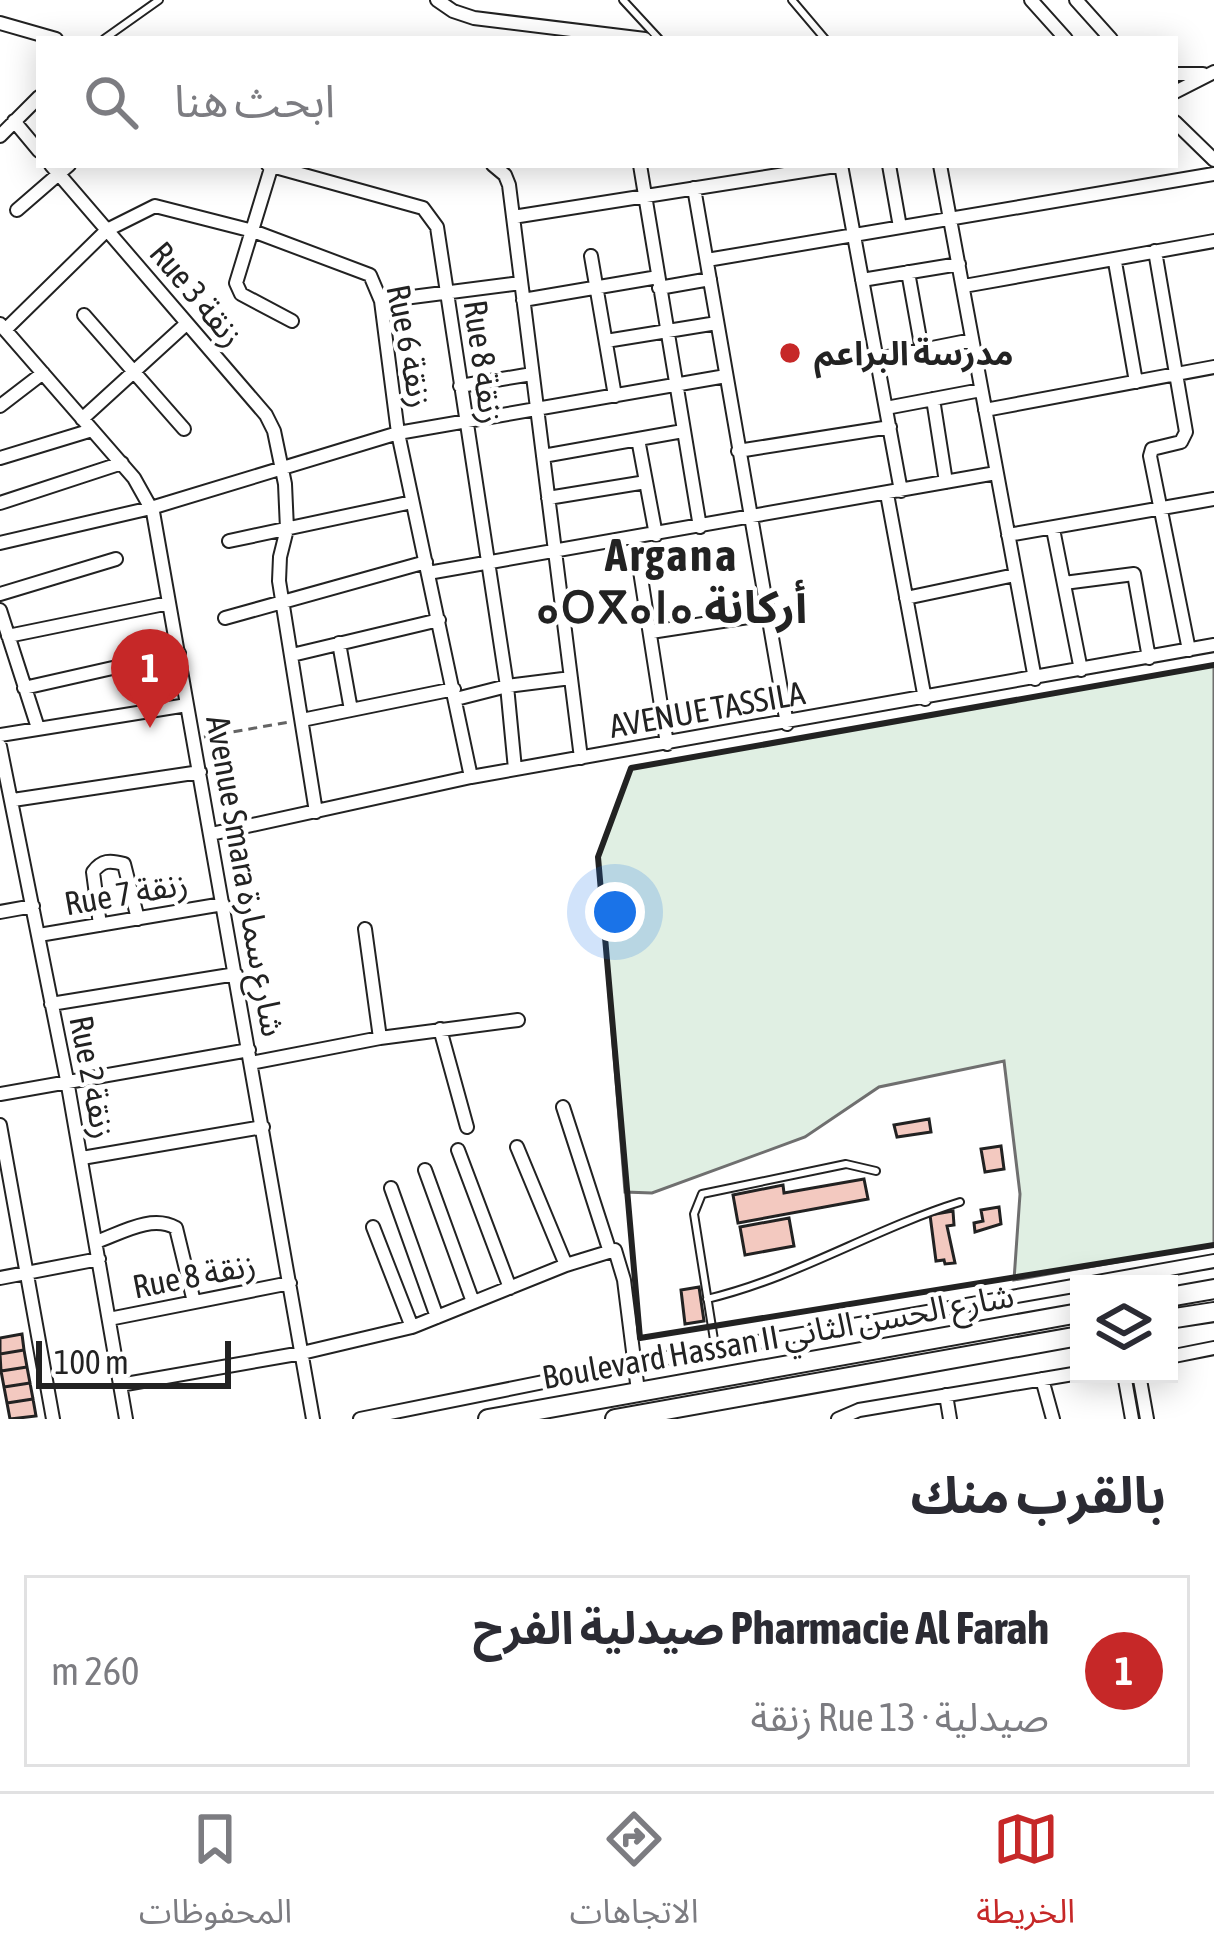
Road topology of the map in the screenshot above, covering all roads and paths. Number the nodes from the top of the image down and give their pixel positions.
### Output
1 (159, 0) edge
2 (437, 0) edge
3 (623, 0) edge
4 (792, 0) edge
5 (1031, 0) edge
6 (1076, 0) edge
7 (0, 23) edge
8 (46, 36) edge
9 (108, 36) edge
10 (614, 36) edge
11 (656, 36) edge
12 (822, 36) edge
13 (1063, 36) edge
14 (1108, 36) edge
15 (1209, 73) edge
16 (1178, 74) edge
17 (1178, 90) edge
18 (36, 100) edge
19 (14, 122) junction
20 (1178, 125) edge
21 (0, 136) edge
22 (36, 148) edge
23 (1214, 160) edge
24 (59, 168) edge
25 (270, 168) edge
26 (282, 168) edge
27 (496, 168) edge
28 (640, 168) edge
29 (800, 168) edge
30 (843, 168) edge
31 (890, 168) edge
32 (941, 168) edge
33 (745, 172) edge
34 (1214, 175) edge
35 (694, 188) junction
36 (644, 197) junction
37 (17, 210) dead end
38 (513, 217) junction
39 (950, 218) junction
40 (900, 227) junction
41 (107, 230) junction
42 (253, 231) junction
43 (854, 235) junction
44 (1214, 242) edge
45 (1155, 251) junction
46 (591, 256) dead end
47 (707, 260) junction
48 (1115, 262) junction
49 (959, 264) junction
50 (908, 272) junction
51 (710, 279) junction
52 (862, 280) junction
53 (659, 282) junction
54 (521, 284) junction
55 (964, 286) junction
56 (597, 289) junction
57 (446, 292) junction
58 (523, 300) junction
59 (381, 301) junction
60 (84, 315) dead end
61 (292, 321) dead end
62 (717, 323) junction
63 (185, 325) junction
64 (3, 327) edge
65 (666, 331) junction
66 (973, 340) junction
67 (606, 341) junction
68 (922, 350) junction
69 (877, 358) junction
70 (1214, 367) edge
71 (136, 370) junction
72 (43, 373) junction
73 (532, 374) junction
74 (1176, 374) junction
75 (726, 376) junction
76 (1136, 382) junction
77 (675, 384) junction
78 (460, 386) junction
79 (981, 390) junction
80 (615, 396) junction
81 (933, 399) junction
82 (0, 406) edge
83 (886, 408) junction
84 (537, 409) junction
85 (985, 410) junction
86 (465, 422) junction
87 (87, 425) junction
88 (890, 427) junction
89 (184, 429) dead end
90 (683, 431) junction
91 (398, 433) junction
92 (638, 439) junction
93 (739, 451) junction
94 (543, 457) junction
95 (0, 458) edge
96 (122, 463) junction
97 (283, 468) junction
98 (996, 473) junction
99 (646, 482) junction
100 (946, 482) junction
101 (894, 492) junction
102 (548, 497) junction
103 (1214, 499) edge
104 (412, 502) junction
105 (0, 503) edge
106 (152, 508) junction
107 (1160, 508) junction
108 (750, 518) junction
109 (700, 527) junction
110 (287, 529) junction
111 (1053, 529) junction
112 (656, 535) junction
113 (1008, 535) junction
114 (635, 539) junction
115 (229, 541) dead end
116 (0, 543) edge
117 (555, 550) junction
118 (116, 559) dead end
119 (487, 560) junction
120 (427, 567) junction
121 (1015, 575) junction
122 (1064, 583) junction
123 (0, 594) edge
124 (906, 598) junction
125 (283, 601) junction
126 (169, 603) junction
127 (0, 610) edge
128 (768, 614) junction
129 (225, 618) dead end
130 (439, 620) junction
131 (651, 632) junction
132 (8, 636) junction
133 (339, 644) junction
134 (1214, 645) edge
135 (1189, 650) junction
136 (178, 653) junction
137 (292, 655) junction
138 (1149, 658) junction
139 (1081, 670) junction
140 (571, 677) junction
141 (1034, 680) junction
142 (507, 686) junction
143 (24, 688) junction
144 (455, 694) junction
145 (925, 700) junction
146 (188, 705) junction
147 (351, 710) junction
148 (302, 719) junction
149 (787, 724) junction
150 (38, 728) junction
151 (0, 736) edge
152 (194, 738) junction
153 (667, 744) junction
154 (0, 746) edge
155 (581, 758) junction
156 (515, 769) junction
157 (200, 772) junction
158 (471, 777) junction
159 (13, 800) junction
160 (316, 812) junction
161 (211, 834) junction
162 (223, 904) junction
163 (33, 905) junction
164 (0, 911) edge
165 (138, 919) junction
166 (100, 925) junction
167 (365, 929) dead end
168 (39, 935) junction
169 (236, 974) junction
170 (51, 1004) junction
171 (518, 1020) dead end
172 (440, 1029) junction
173 (380, 1038) junction
174 (250, 1056) junction
175 (68, 1080) junction
176 (0, 1094) edge
177 (563, 1107) dead end
178 (0, 1126) edge
179 (263, 1127) junction
180 (467, 1127) dead end
181 (517, 1147) dead end
182 (458, 1150) dead end
183 (82, 1158) junction
184 (425, 1170) dead end
185 (876, 1171) dead end
186 (391, 1188) dead end
187 (960, 1202) dead end
188 (374, 1227) dead end
189 (96, 1242) junction
190 (609, 1249) junction
191 (98, 1259) junction
192 (1214, 1262) edge
193 (566, 1265) junction
194 (28, 1273) junction
195 (1140, 1275) edge
196 (0, 1278) edge
197 (290, 1283) junction
198 (1070, 1287) edge
199 (510, 1288) junction
200 (1214, 1289) edge
201 (1178, 1296) edge
202 (707, 1299) junction
203 (194, 1302) junction
204 (473, 1302) junction
205 (1214, 1312) edge
206 (1070, 1315) edge
207 (437, 1317) junction
208 (1178, 1318) edge
209 (109, 1319) junction
210 (412, 1327) junction
211 (1070, 1338) edge
212 (1214, 1348) edge
213 (715, 1350) junction
214 (302, 1353) junction
215 (1178, 1355) edge
216 (633, 1364) junction
217 (1070, 1374) edge
218 (1042, 1379) junction
219 (1126, 1383) edge
220 (1140, 1383) edge
221 (120, 1385) junction
222 (638, 1391) junction
223 (946, 1395) junction
224 (723, 1409) edge
225 (52, 1419) edge
226 (126, 1419) edge
227 (313, 1419) edge
228 (360, 1419) edge
229 (488, 1419) edge
230 (615, 1419) edge
231 (838, 1419) edge
232 (950, 1419) edge
233 (1054, 1419) edge
234 (1132, 1419) edge
235 (1147, 1419) edge

1 - 9 lane
2 - 10 street
3 - 11 lane
4 - 12 lane
5 - 13 street
6 - 14 street
7 - 8 street
15 - 16 street
15 - 17 street
18 - 19 street
19 - 21 street
19 - 22 street
20 - 23 street
24 - 37 street
24 - 41 street, Rue 3 زنقة
25 - 42 street
26 - 57 street, Rue 8 زنقة
27 - 38 street
28 - 36 street
29 - 33 street
30 - 43 street
31 - 40 street
32 - 39 street
33 - 35 street
34 - 39 street
35 - 36 street
35 - 47 street
36 - 38 street
36 - 53 street
38 - 54 street
39 - 40 street
39 - 49 street
40 - 43 street
41 - 42 street, Rue 6 زنقة
41 - 63 street, Rue 3 زنقة
41 - 64 street, Rue 6 زنقة
42 - 59 street, Rue 6 زنقة
42 - 61 street
43 - 47 street
43 - 52 street
44 - 45 street
45 - 48 street
45 - 74 street
46 - 56 street
47 - 51 street
48 - 55 street
48 - 76 street
49 - 50 street
49 - 55 street
50 - 52 street
50 - 68 street
51 - 53 street
51 - 62 street
52 - 69 street
53 - 56 street
53 - 65 street
54 - 57 street
54 - 58 street
55 - 66 street
56 - 58 street
56 - 67 street
57 - 59 street
57 - 78 street, Rue 8 زنقة
58 - 73 street
59 - 91 street, Rue 6 زنقة
60 - 71 street
62 - 65 street
62 - 75 street
63 - 71 street
63 - 97 street, Rue 3 زنقة
64 - 72 street, Avenue Smara شارع سمارة
65 - 67 street
65 - 77 street
66 - 68 street
66 - 79 street
67 - 80 street
68 - 69 street
69 - 83 street
70 - 74 street
71 - 87 street
71 - 89 street
72 - 82 street
72 - 87 street, Avenue Smara شارع سمارة
73 - 78 street
73 - 84 street
74 - 76 street
74 - 107 street
75 - 77 street
75 - 93 street
76 - 85 street
77 - 80 street
77 - 90 street
78 - 86 street, Rue 8 زنقة
79 - 81 street
79 - 85 street
80 - 84 street
81 - 83 street
81 - 100 street
83 - 88 street
84 - 86 street
84 - 94 street
85 - 98 street
86 - 91 street
86 - 119 street, Rue 8 زنقة
87 - 95 street
87 - 96 street, Avenue Smara شارع سمارة
88 - 93 street
88 - 101 street
90 - 92 street
90 - 109 street
91 - 97 street
91 - 104 street, Rue 6 زنقة
92 - 94 street
92 - 99 street
93 - 108 street
94 - 102 street
96 - 105 street
96 - 106 street, Avenue Smara شارع سمارة
97 - 106 street
97 - 110 street, Rue 3 زنقة
98 - 100 street
98 - 113 street
99 - 102 street
99 - 112 street
100 - 101 street
101 - 108 street
101 - 124 street
102 - 117 street
103 - 107 street
104 - 110 street
104 - 120 street, Rue 6 زنقة
106 - 116 street
106 - 126 street, Avenue Smara شارع سمارة
107 - 111 street
107 - 135 street
108 - 109 street
108 - 128 street
109 - 112 street
110 - 115 street
110 - 125 street, Rue 3 زنقة
111 - 113 street
111 - 122 street
112 - 114 street
113 - 121 street
114 - 117 street
114 - 131 street
117 - 119 street
117 - 140 street
118 - 123 street
119 - 120 street
119 - 142 street, Rue 8 زنقة
120 - 125 street
120 - 130 street, Rue 6 زنقة
121 - 124 street
121 - 141 street
122 - 138 street
122 - 139 street
124 - 145 street
125 - 129 street
125 - 137 street, Rue 3 زنقة
126 - 132 street
126 - 136 street, Avenue Smara شارع سمارة
127 - 132 street
128 - 131 street
128 - 149 street
130 - 133 street
130 - 144 street, Rue 6 زنقة
131 - 153 street
132 - 143 street
133 - 137 street
133 - 147 street
134 - 135 street, AVENUE TASSILA
135 - 138 street, AVENUE TASSILA
136 - 143 street
136 - 146 street, Avenue Smara شارع سمارة
137 - 148 street, Rue 3 زنقة
138 - 139 street, AVENUE TASSILA
139 - 141 street, AVENUE TASSILA
140 - 142 street
140 - 155 street
141 - 145 street, AVENUE TASSILA
142 - 144 street
142 - 156 street, Rue 8 زنقة
143 - 150 street
144 - 147 street
144 - 158 street, Rue 6 زنقة
145 - 149 street, AVENUE TASSILA
146 - 150 street
146 - 152 street, Avenue Smara شارع سمارة
147 - 148 street
148 - 152 path
148 - 160 street, Rue 3 زنقة
149 - 153 street, AVENUE TASSILA
150 - 151 street
152 - 157 street, Avenue Smara شارع سمارة
153 - 155 street, AVENUE TASSILA
154 - 159 street, Rue 2 زنقة
155 - 156 street, AVENUE TASSILA
156 - 158 street, AVENUE TASSILA
157 - 159 street
157 - 161 street, Avenue Smara شارع سمارة
158 - 160 street, AVENUE TASSILA
159 - 163 street, Rue 2 زنقة
160 - 161 street, AVENUE TASSILA
161 - 162 street, Avenue Smara شارع سمارة
162 - 165 street, Rue 7 زنقة
162 - 169 street, Avenue Smara شارع سمارة
163 - 164 street
163 - 168 street, Rue 2 زنقة
165 - 166 street, Rue 7 زنقة
165 - 166 street
166 - 168 street, Rue 7 زنقة
167 - 173 street
168 - 170 street, Rue 2 زنقة
169 - 170 street
169 - 174 street, Avenue Smara شارع سمارة
170 - 175 street, Rue 2 زنقة
171 - 172 street
172 - 173 street
172 - 180 street
173 - 174 street
174 - 175 street
174 - 179 street, Avenue Smara شارع سمارة
175 - 176 street
175 - 183 street, Rue 2 زنقة
177 - 190 street
178 - 194 street
179 - 183 street
179 - 197 street, Avenue Smara شارع سمارة
181 - 193 street
182 - 199 street
183 - 189 street, Rue 2 زنقة
184 - 204 street
185 - 202 lane
186 - 207 street
187 - 202 lane
188 - 210 street
189 - 191 street, Rue 2 زنقة
189 - 203 street
190 - 193 street
190 - 216 street
191 - 194 street
191 - 209 street, Rue 2 زنقة
192 - 195 street
193 - 199 street
194 - 196 street
194 - 225 street
197 - 203 street, Rue 8 زنقة
197 - 214 street, Avenue Smara شارع سمارة
198 - 213 street
199 - 204 street
200 - 201 main road
202 - 213 lane
203 - 209 street, Rue 8 زنقة
204 - 207 street
205 - 208 main road
206 - 222 main road, Boulevard Hassan II شارع الحسن الثاني
207 - 210 street
209 - 221 street, Rue 2 زنقة
210 - 214 street
211 - 224 main road, Boulevard Hassan II شارع الحسن الثاني
212 - 215 street
213 - 216 street
214 - 221 street
214 - 227 street, Avenue Smara شارع سمارة
216 - 222 street
216 - 228 street
217 - 218 street
218 - 223 street
218 - 233 street
219 - 234 street
220 - 235 street
221 - 226 street, Rue 2 زنقة
222 - 229 main road, Boulevard Hassan II شارع الحسن الثاني
223 - 231 street
223 - 232 street
224 - 230 main road, Boulevard Hassan II شارع الحسن الثاني

